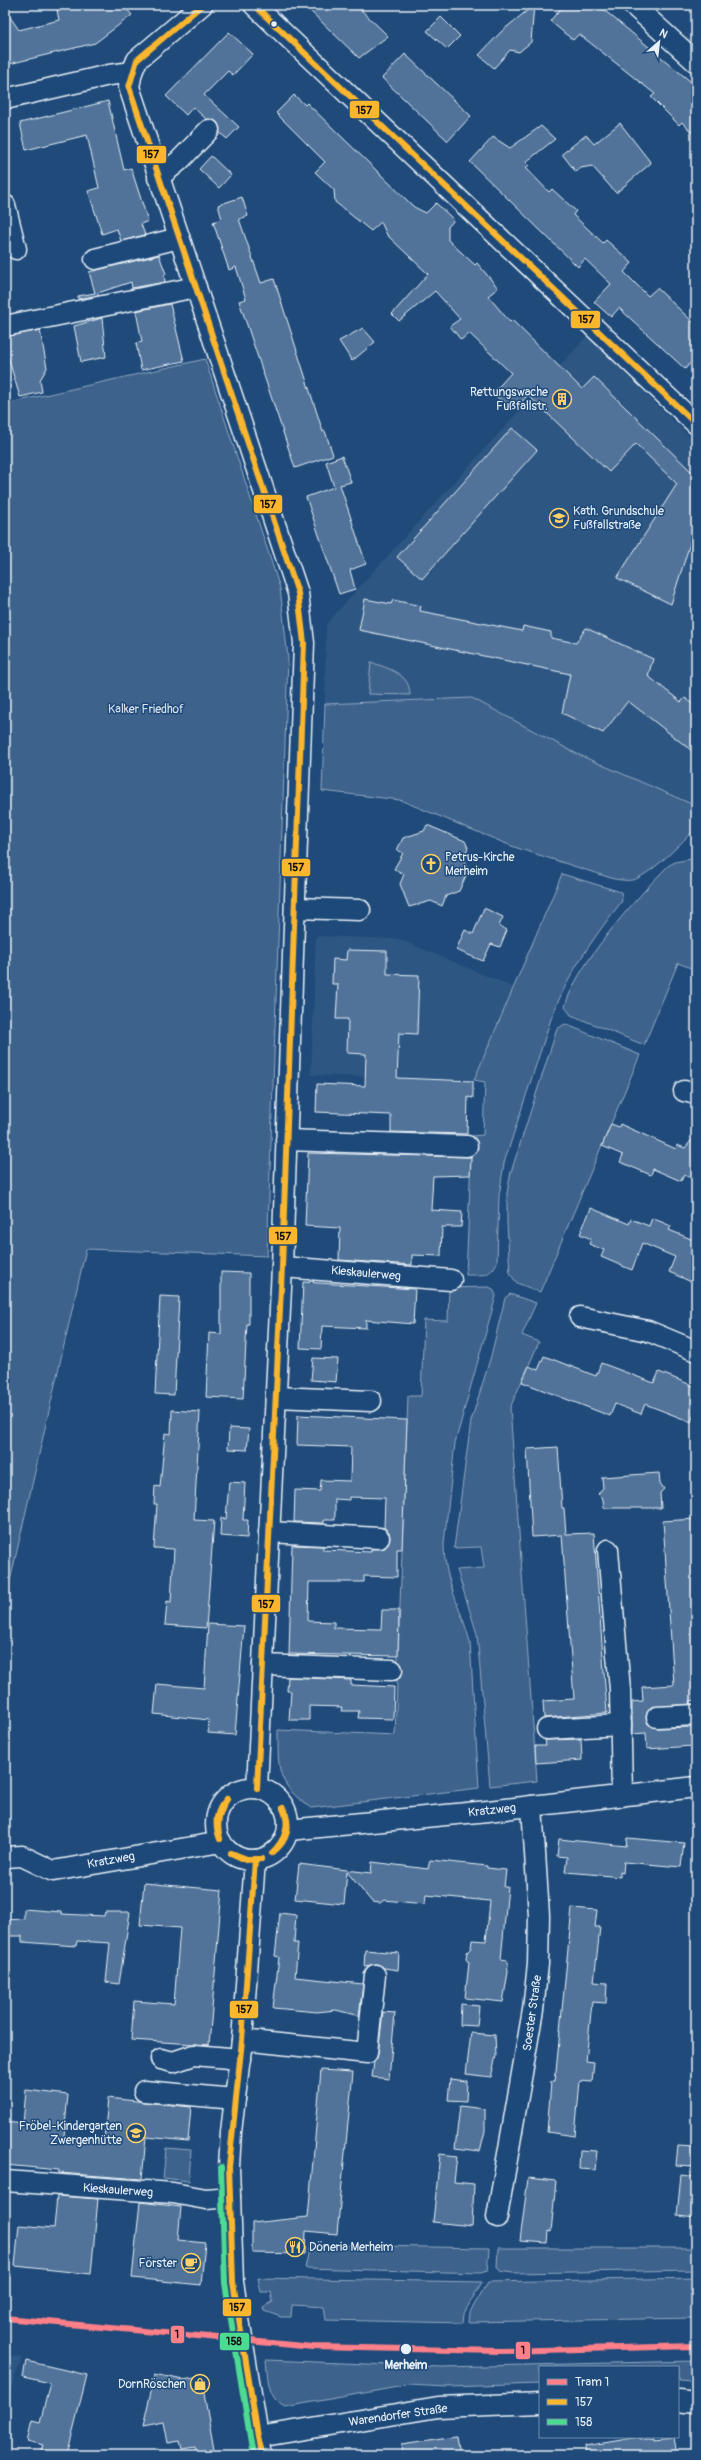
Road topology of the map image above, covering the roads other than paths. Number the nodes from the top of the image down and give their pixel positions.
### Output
1 (202, 5) edge
2 (254, 5) edge
3 (633, 5) edge
4 (696, 62) edge
5 (132, 72) junction
6 (5, 99) edge
7 (209, 130) dead end
8 (158, 178) junction
9 (5, 205) edge
10 (179, 238) junction
11 (16, 249) dead end
12 (95, 259) dead end
13 (194, 280) junction
14 (152, 286) dead end
15 (5, 326) edge
16 (696, 424) edge
17 (295, 908) junction
18 (360, 910) dead end
19 (286, 1140) junction
20 (467, 1146) dead end
21 (282, 1267) junction
22 (451, 1280) dead end
23 (580, 1317) dead end
24 (696, 1351) edge
25 (276, 1397) junction
26 (371, 1401) dead end
27 (269, 1532) junction
28 (379, 1538) dead end
29 (608, 1550) dead end
30 (263, 1665) junction
31 (392, 1670) dead end
32 (696, 1715) edge
33 (657, 1717) dead end
34 (621, 1725) junction
35 (547, 1729) dead end
36 (696, 1787) edge
37 (258, 1788) junction
38 (622, 1796) junction
39 (532, 1806) junction
40 (288, 1830) junction
41 (221, 1842) junction
42 (5, 1858) edge
43 (255, 1860) junction
44 (375, 1975) dead end
45 (241, 2050) junction
46 (161, 2059) dead end
47 (144, 2091) dead end
48 (235, 2099) junction
49 (5, 2181) edge
50 (230, 2197) junction
51 (497, 2217) dead end
52 (679, 2400) edge
53 (696, 2402) edge
54 (539, 2403) edge
55 (259, 2446) edge

1 - 5 street
2 - 16 street
3 - 4 street
5 - 6 street
5 - 8 street
7 - 8 street
8 - 10 street
9 - 11 street
10 - 12 street
10 - 13 street
13 - 14 street
13 - 15 street
13 - 17 street
17 - 18 street
17 - 19 street
19 - 20 street
19 - 21 street
21 - 22 street, Kieskaulerweg
21 - 25 street
23 - 24 street
25 - 26 street
25 - 27 street
27 - 28 street
27 - 30 street
29 - 34 street
30 - 31 street
30 - 37 street
32 - 33 street
34 - 35 street
34 - 38 street
36 - 38 street, Kratzweg
37 - 40 street
37 - 41 street
38 - 39 street, Kratzweg
39 - 40 street, Kratzweg
39 - 51 street, Soester Straße
40 - 43 street
41 - 42 street, Kratzweg
41 - 43 street
43 - 45 street
44 - 45 street
45 - 46 street
45 - 48 street
47 - 48 street
48 - 50 street
49 - 50 street, Kieskaulerweg
50 - 55 street
52 - 53 street
54 - 55 street, Warendorfer Straße

